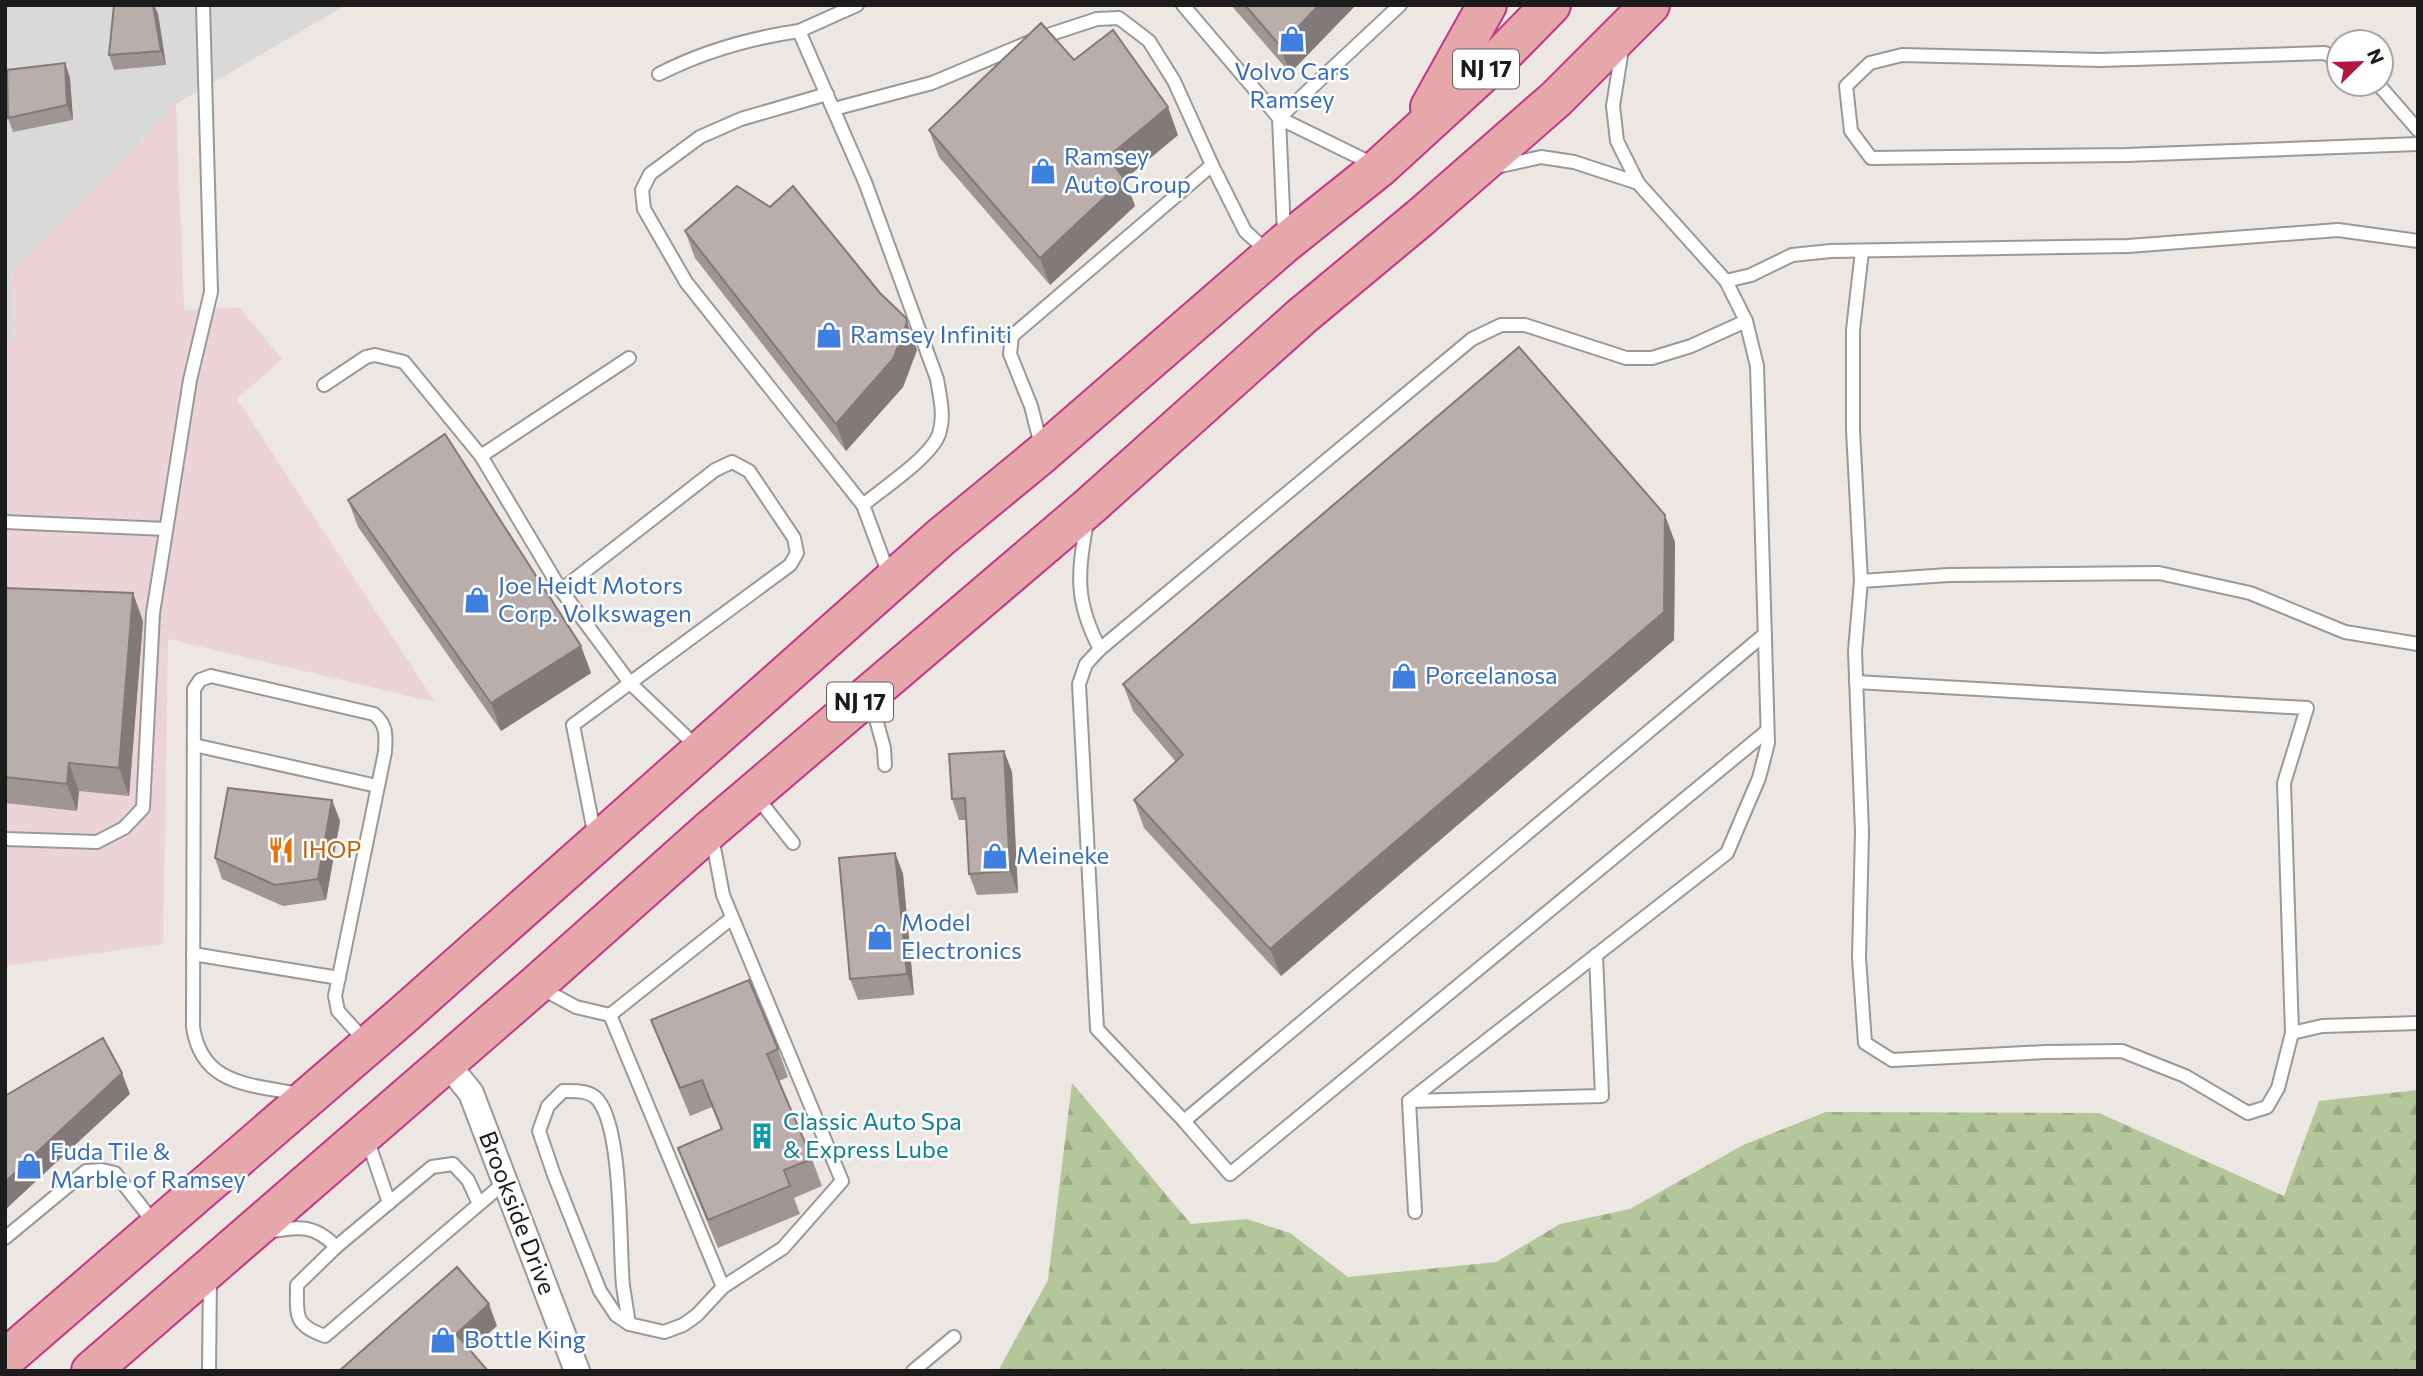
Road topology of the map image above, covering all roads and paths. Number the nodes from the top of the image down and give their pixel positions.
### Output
1 (203, 5) edge
2 (856, 5) edge
3 (1184, 5) edge
4 (1400, 5) edge
5 (1487, 5) edge
6 (1551, 5) edge
7 (1638, 18) edge
8 (799, 31) junction
9 (2325, 53) edge
10 (659, 74) dead end
11 (827, 94) junction
12 (2390, 98) edge
13 (834, 109) junction
14 (1279, 118) junction
15 (1418, 130) junction
16 (2418, 130) edge
17 (2418, 144) edge
18 (1212, 165) junction
19 (1380, 167) junction
20 (1469, 173) junction
21 (1637, 183) junction
22 (2418, 240) edge
23 (1278, 249) junction
24 (1861, 251) junction
25 (1726, 281) junction
26 (1746, 321) junction
27 (629, 358) dead end
28 (324, 385) dead end
29 (1043, 453) junction
30 (481, 456) junction
31 (863, 505) junction
32 (1090, 506) junction
33 (5, 522) edge
34 (166, 529) junction
35 (1861, 581) junction
36 (892, 582) junction
37 (561, 590) junction
38 (1765, 634) junction
39 (2418, 644) edge
40 (1100, 649) junction
41 (1856, 682) junction
42 (630, 683) junction
43 (870, 694) junction
44 (1768, 730) junction
45 (194, 745) junction
46 (699, 750) junction
47 (885, 765) dead end
48 (377, 786) junction
49 (753, 793) junction
50 (711, 829) junction
51 (5, 839) edge
52 (793, 843) dead end
53 (596, 844) junction
54 (732, 918) junction
55 (193, 954) junction
56 (1596, 955) junction
57 (339, 978) junction
58 (536, 985) junction
59 (610, 1016) junction
60 (2418, 1023) edge
61 (2292, 1033) junction
62 (369, 1044) junction
63 (446, 1062) junction
64 (310, 1096) junction
65 (1409, 1101) junction
66 (1184, 1121) junction
67 (371, 1128) junction
68 (505, 1182) junction
69 (389, 1203) junction
70 (479, 1204) junction
71 (1415, 1212) dead end
72 (158, 1227) junction
73 (5, 1237) edge
74 (244, 1238) junction
75 (336, 1247) junction
76 (210, 1268) junction
77 (723, 1287) junction
78 (629, 1324) junction
79 (954, 1337) dead end
80 (5, 1359) edge
81 (91, 1371) edge
82 (209, 1371) edge
83 (577, 1371) edge
84 (913, 1371) edge

1 - 34 lane
2 - 8 lane
3 - 14 lane
4 - 14 lane
5 - 15 highway
6 - 15 highway, NJ 17
7 - 20 highway, NJ 17
7 - 21 lane
8 - 10 lane
8 - 11 lane
9 - 17 lane
11 - 13 lane
11 - 31 lane
12 - 16 lane
13 - 18 lane
13 - 31 lane
14 - 19 lane
14 - 23 lane
15 - 19 highway, NJ 17
18 - 23 lane
18 - 29 lane
19 - 23 highway, NJ 17
20 - 21 lane
20 - 32 highway, NJ 17
21 - 25 lane
22 - 24 lane
23 - 29 highway, NJ 17
24 - 25 lane
24 - 35 lane
25 - 26 lane
26 - 38 lane
26 - 40 lane
27 - 30 lane
28 - 30 lane
29 - 36 highway, NJ 17
30 - 37 lane
31 - 36 lane
32 - 40 lane
32 - 43 highway, NJ 17
33 - 34 lane
34 - 51 lane
35 - 39 lane
35 - 41 lane
36 - 46 highway, NJ 17
37 - 42 lane
37 - 42 lane
38 - 44 lane
38 - 66 lane
40 - 66 lane
41 - 61 lane
41 - 61 lane
42 - 46 lane
42 - 53 lane
43 - 47 lane
43 - 49 highway, NJ 17
44 - 56 lane
44 - 66 lane
45 - 48 lane
45 - 48 lane
45 - 55 lane
46 - 53 highway, NJ 17
48 - 57 lane
49 - 50 highway, NJ 17
49 - 52 lane
50 - 54 lane
50 - 58 highway, NJ 17
53 - 62 highway, NJ 17
54 - 59 lane
54 - 77 lane
55 - 57 lane
55 - 64 lane
56 - 65 lane
56 - 65 lane
57 - 62 lane
58 - 59 lane
58 - 63 highway, NJ 17
59 - 77 lane
60 - 61 lane
62 - 64 highway, NJ 17
63 - 67 highway, NJ 17
63 - 68 street, Brookside Drive
64 - 72 highway, NJ 17
65 - 71 lane
67 - 69 lane
67 - 74 highway, NJ 17
68 - 70 lane
68 - 83 street, Brookside Drive
69 - 70 lane
69 - 75 lane
70 - 75 lane
72 - 73 lane
72 - 80 highway, NJ 17
74 - 75 lane
74 - 76 highway, NJ 17
76 - 81 highway, NJ 17
76 - 82 lane
77 - 78 lane
78 - 78 lane
79 - 84 lane

